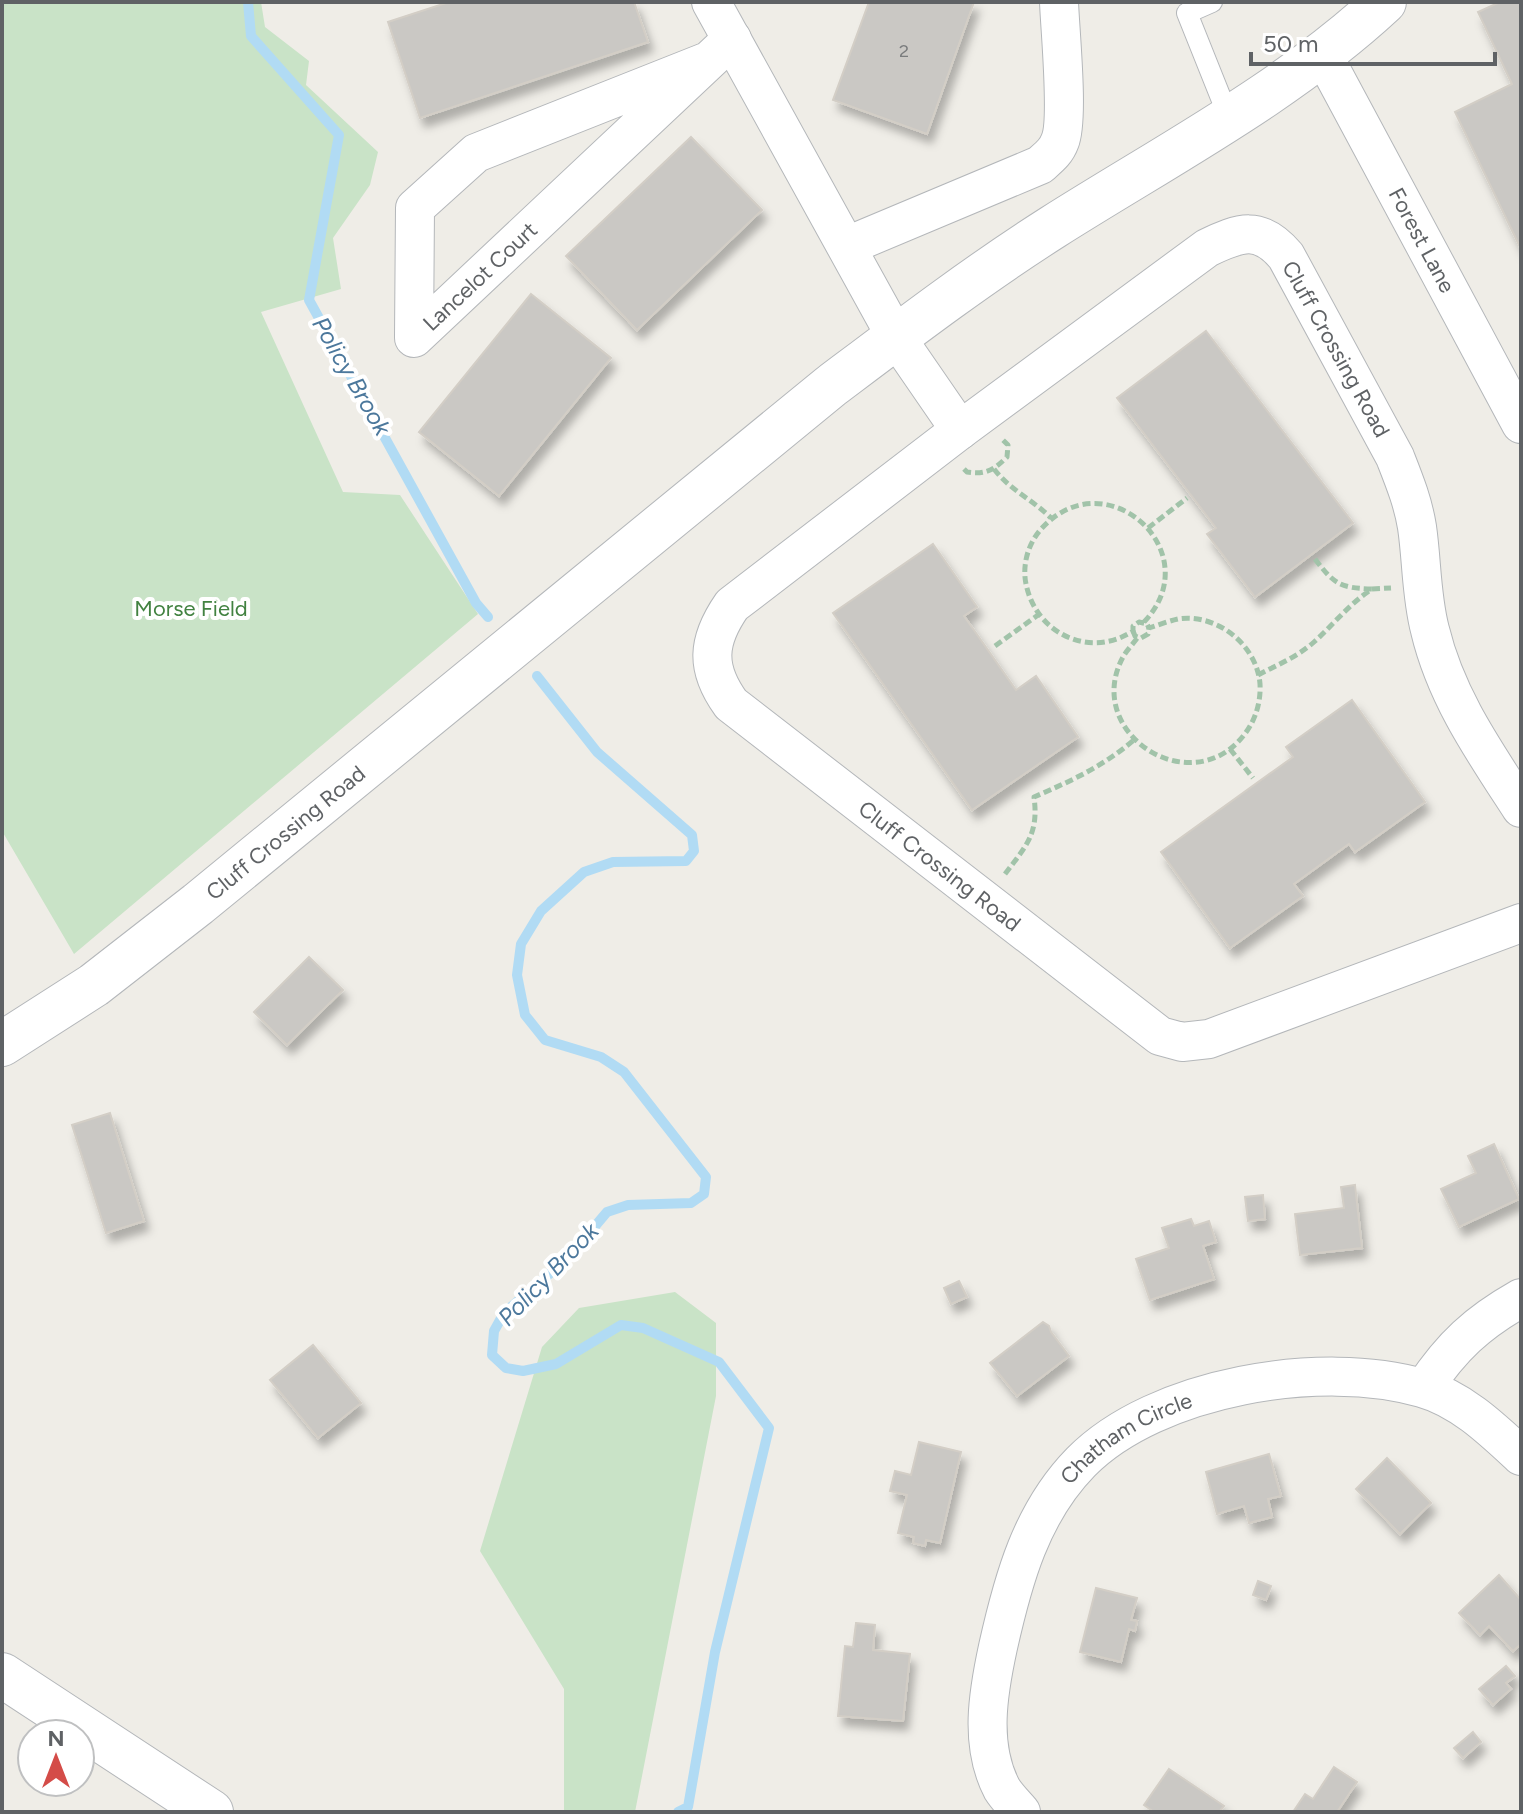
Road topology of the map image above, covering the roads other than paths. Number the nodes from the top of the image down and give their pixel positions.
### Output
1 (711, 2) edge
2 (1059, 2) edge
3 (1212, 2) edge
4 (1384, 2) edge
5 (720, 50) junction
6 (1323, 55) junction
7 (1229, 118) junction
8 (847, 246) junction
9 (896, 337) junction
10 (1521, 424) edge
11 (959, 446) junction
12 (1521, 808) edge
13 (1521, 923) edge
14 (2, 1044) edge
15 (1521, 1298) edge
16 (1424, 1388) junction
17 (1521, 1456) edge
18 (2, 1675) edge
19 (211, 1812) edge
20 (1021, 1812) edge

1 - 5 street
2 - 8 street
3 - 7 lane
4 - 6 street, Cluff Crossing Road
5 - 5 street, Lancelot Court
5 - 8 street
6 - 7 street, Cluff Crossing Road
6 - 10 street, Forest Lane
7 - 9 street, Cluff Crossing Road
8 - 9 street
9 - 11 street
9 - 14 street, Cluff Crossing Road
11 - 12 street, Cluff Crossing Road
11 - 13 street, Cluff Crossing Road
15 - 16 street
16 - 17 street, Chatham Circle
16 - 20 street, Chatham Circle
18 - 19 street

